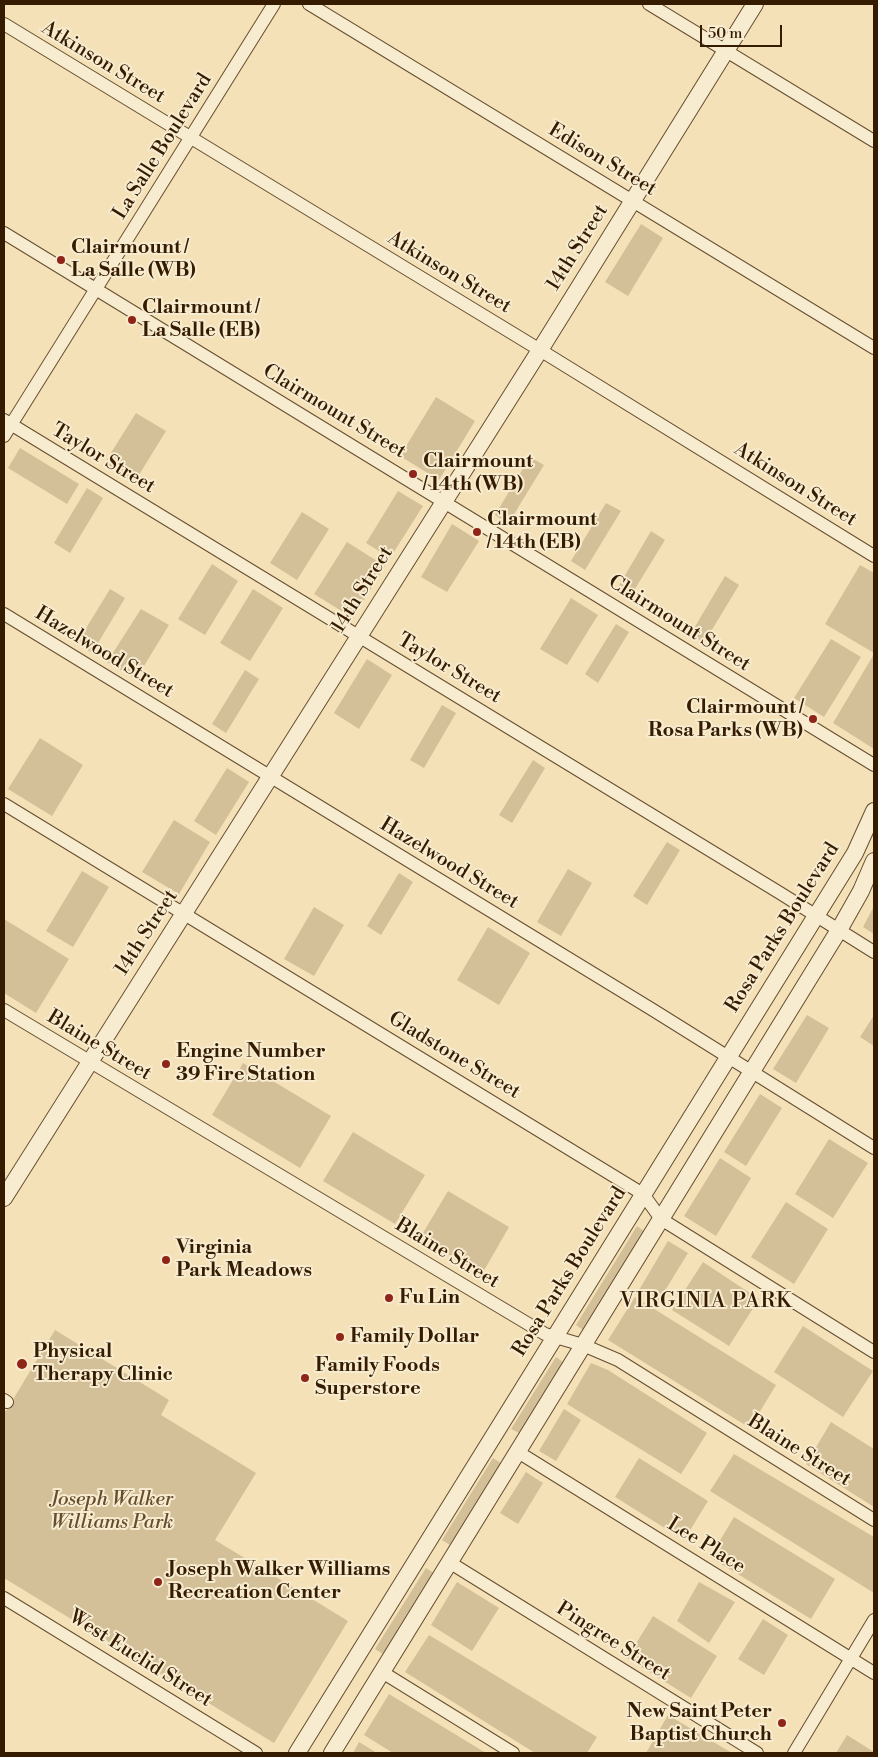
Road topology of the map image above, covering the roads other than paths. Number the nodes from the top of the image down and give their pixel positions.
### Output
1 (274, 4) edge
2 (309, 4) edge
3 (648, 4) edge
4 (755, 4) edge
5 (4, 24) edge
6 (726, 51) junction
7 (190, 138) junction
8 (874, 141) edge
9 (632, 200) junction
10 (4, 233) edge
11 (96, 289) junction
12 (874, 348) edge
13 (540, 350) junction
14 (7, 422) edge
15 (4, 436) edge
16 (444, 501) junction
17 (874, 556) edge
18 (4, 614) edge
19 (359, 636) junction
20 (874, 765) edge
21 (271, 777) junction
22 (4, 804) edge
23 (874, 811) edge
24 (874, 861) edge
25 (185, 914) junction
26 (816, 916) junction
27 (839, 930) junction
28 (874, 952) edge
29 (4, 1010) edge
30 (728, 1056) junction
31 (90, 1062) junction
32 (752, 1072) junction
33 (874, 1148) edge
34 (643, 1194) junction
35 (4, 1198) edge
36 (661, 1219) junction
37 (555, 1337) junction
38 (584, 1345) junction
39 (874, 1352) edge
40 (518, 1452) junction
41 (874, 1520) edge
42 (449, 1562) junction
43 (4, 1598) edge
44 (874, 1620) edge
45 (851, 1659) junction
46 (382, 1672) junction
47 (874, 1673) edge
48 (256, 1753) edge
49 (297, 1753) edge
50 (332, 1753) edge
51 (513, 1753) edge
52 (757, 1753) edge
53 (794, 1753) edge

1 - 7 street, La Salle Boulevard
2 - 9 street, Edison Street
3 - 6 street
4 - 6 street, 14th Street
5 - 7 street, Atkinson Street
6 - 8 street
6 - 9 street, 14th Street
7 - 11 street, La Salle Boulevard
7 - 13 street, Atkinson Street
9 - 12 street, Edison Street
9 - 13 street, 14th Street
10 - 11 street, Clairmount Street
11 - 14 street, La Salle Boulevard
11 - 16 street, Clairmount Street
13 - 16 street, 14th Street
13 - 17 street, Atkinson Street
14 - 15 street, La Salle Boulevard
14 - 19 street, Taylor Street
16 - 19 street, 14th Street
16 - 20 street, Clairmount Street
18 - 21 street, Hazelwood Street
19 - 21 street, 14th Street
19 - 26 street, Taylor Street
21 - 25 street, 14th Street
21 - 30 street, Hazelwood Street
22 - 25 street, Gladstone Street
23 - 26 street, Rosa Parks Boulevard
24 - 27 street
25 - 31 street, 14th Street
25 - 34 street, Gladstone Street
26 - 27 street, Taylor Street
26 - 30 street, Rosa Parks Boulevard
27 - 28 street, Taylor Street
27 - 32 street
29 - 31 street, Blaine Street
30 - 32 street, Hazelwood Street
30 - 34 street, Rosa Parks Boulevard
31 - 35 street, 14th Street
31 - 37 street, Blaine Street
32 - 33 street, Hazelwood Street
32 - 36 street
34 - 36 street, Gladstone Street
34 - 37 street, Rosa Parks Boulevard
36 - 38 street
36 - 39 street, Gladstone Street
37 - 38 street, Blaine Street
37 - 49 street, Rosa Parks Boulevard
38 - 40 street
38 - 41 street, Blaine Street
40 - 42 street
40 - 45 street, Lee Place
42 - 46 street
42 - 52 street, Pingree Street
43 - 48 street, West Euclid Street
44 - 45 street
45 - 47 street, Lee Place
45 - 53 street
46 - 50 street
46 - 51 street

